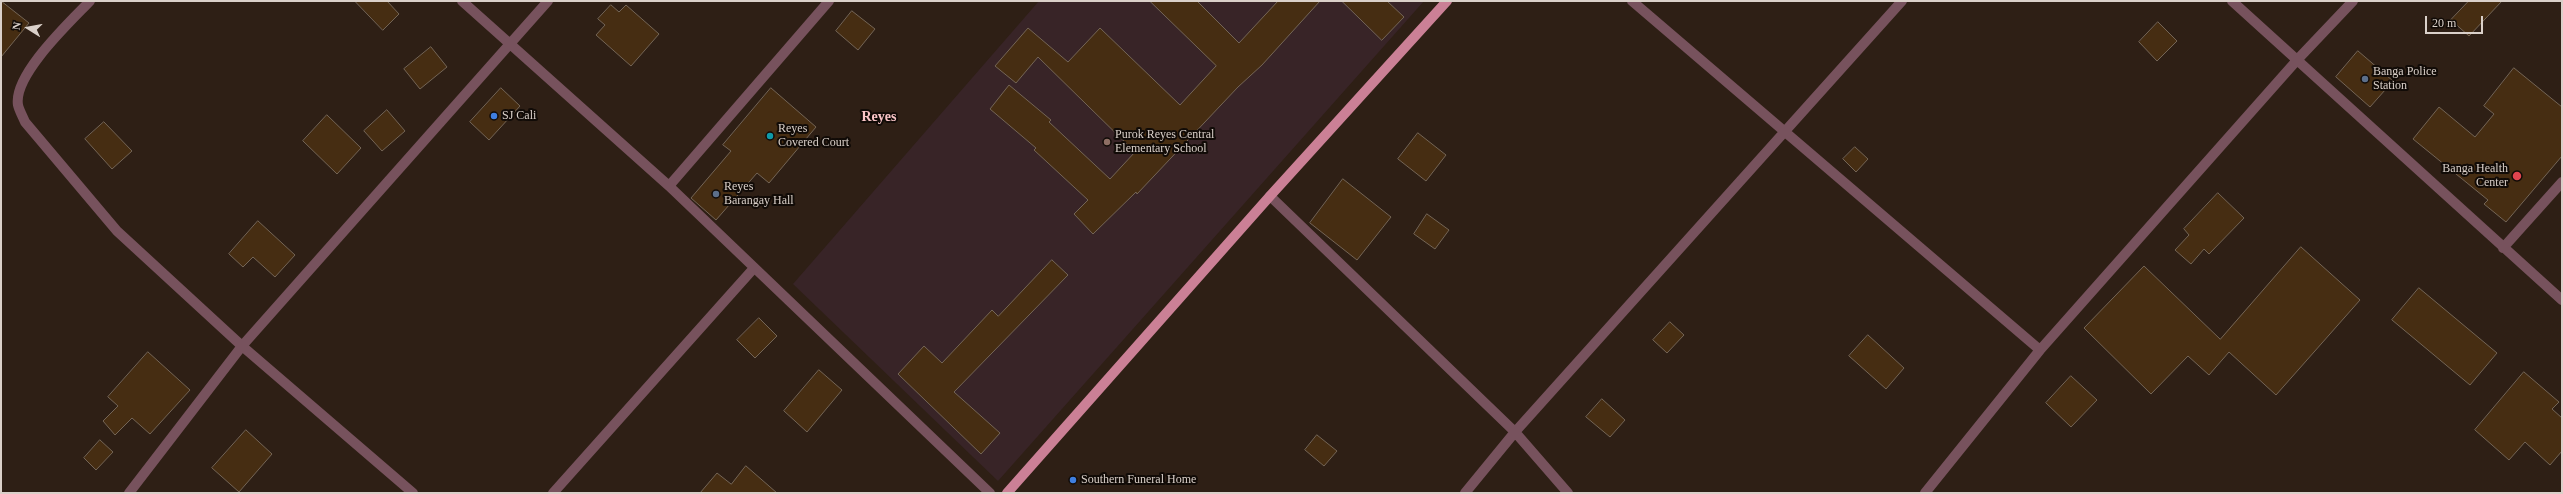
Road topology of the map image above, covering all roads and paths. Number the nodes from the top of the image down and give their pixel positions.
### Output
1 (90, 1) edge
2 (462, 1) edge
3 (548, 1) edge
4 (829, 1) edge
5 (1447, 1) edge
6 (1632, 1) edge
7 (1902, 1) edge
8 (2232, 1) edge
9 (2353, 1) edge
10 (510, 43) junction
11 (2298, 58) junction
12 (1784, 131) junction
13 (2562, 182) edge
14 (669, 186) junction
15 (1270, 196) junction
16 (2503, 248) junction
17 (754, 268) junction
18 (2562, 300) edge
19 (242, 346) junction
20 (2040, 350) junction
21 (1515, 432) junction
22 (129, 493) edge
23 (414, 493) edge
24 (553, 493) edge
25 (990, 493) edge
26 (1007, 493) edge
27 (1465, 493) edge
28 (1568, 493) edge
29 (1925, 493) edge

1 - 19 street
2 - 10 street
3 - 10 street
4 - 14 street
5 - 15 main road
6 - 12 street
7 - 12 street
8 - 11 street
9 - 11 street
10 - 14 street
10 - 19 street
11 - 16 street
11 - 20 street
12 - 20 street
12 - 21 street
13 - 16 street
14 - 17 street
15 - 21 street
15 - 26 main road
16 - 18 street
17 - 24 street
17 - 25 street
19 - 22 street
19 - 23 street
20 - 29 street
21 - 27 street
21 - 28 street

